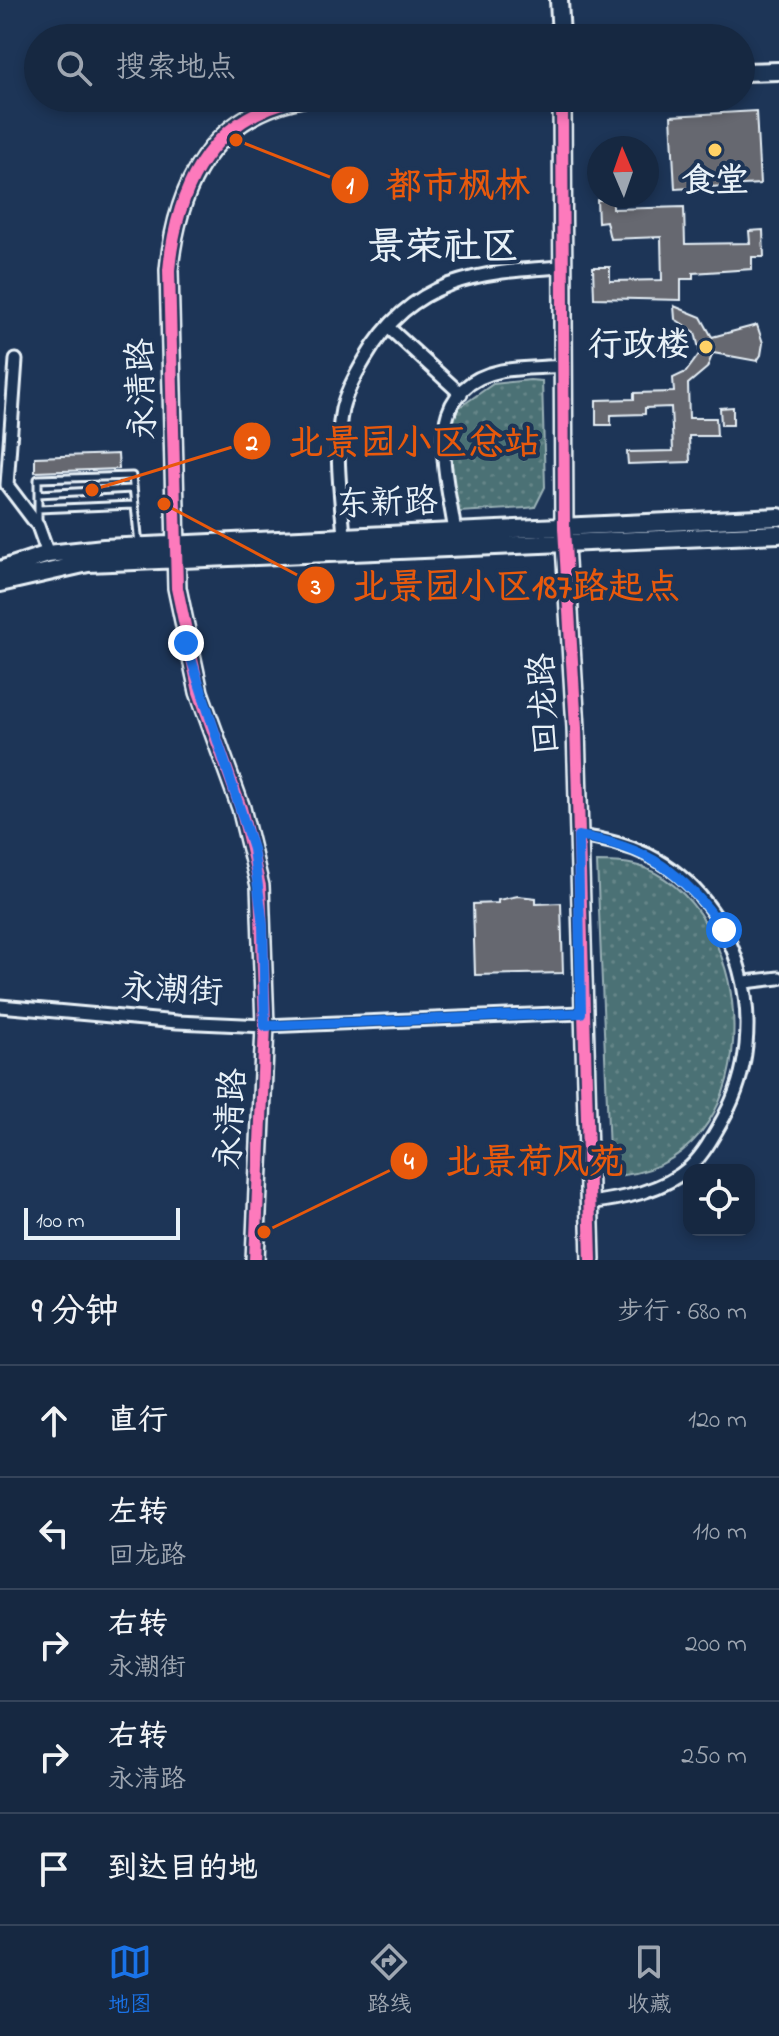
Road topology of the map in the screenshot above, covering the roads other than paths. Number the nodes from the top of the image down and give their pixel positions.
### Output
1 (559, 0) edge
2 (560, 24) edge
3 (779, 71) edge
4 (755, 72) edge
5 (262, 112) edge
6 (562, 112) edge
7 (563, 267) junction
8 (388, 327) junction
9 (16, 360) dead end
10 (563, 366) junction
11 (461, 394) junction
12 (132, 489) junction
13 (38, 494) junction
14 (133, 505) junction
15 (38, 509) junction
16 (779, 517) edge
17 (38, 526) junction
18 (455, 532) junction
19 (779, 534) edge
20 (344, 536) junction
21 (565, 536) junction
22 (139, 546) junction
23 (176, 550) junction
24 (48, 554) junction
25 (0, 570) edge
26 (0, 583) edge
27 (578, 836) junction
28 (779, 978) edge
29 (745, 982) junction
30 (0, 1006) edge
31 (581, 1013) junction
32 (265, 1026) junction
33 (588, 1203) junction
34 (255, 1260) edge
35 (591, 1260) edge

1 - 2 street
3 - 4 street
5 - 23 street, 永清路
6 - 7 street, 回龙路
7 - 8 street
7 - 10 street, 回龙路
8 - 11 street
8 - 20 street
9 - 17 street
10 - 11 street
10 - 21 street, 回龙路
11 - 18 street
12 - 13 lane
12 - 13 lane
12 - 14 lane
13 - 15 lane
14 - 15 lane
14 - 22 lane
15 - 17 lane
16 - 21 street, 东新路
17 - 24 street
18 - 20 street, 东新路
18 - 21 street, 东新路
19 - 21 street, 东新路
20 - 23 street, 东新路
21 - 23 street, 东新路
21 - 27 street, 回龙路
22 - 23 street, 东新路
22 - 24 street, 东新路
23 - 26 street, 东新路
23 - 32 street, 永清路
24 - 25 street, 东新路
27 - 29 street
27 - 31 street, 回龙路
28 - 29 street
29 - 33 street
30 - 32 street, 永潮街
31 - 32 street, 永潮街
31 - 33 street, 回龙路
32 - 34 street, 永清路
33 - 35 street, 回龙路

